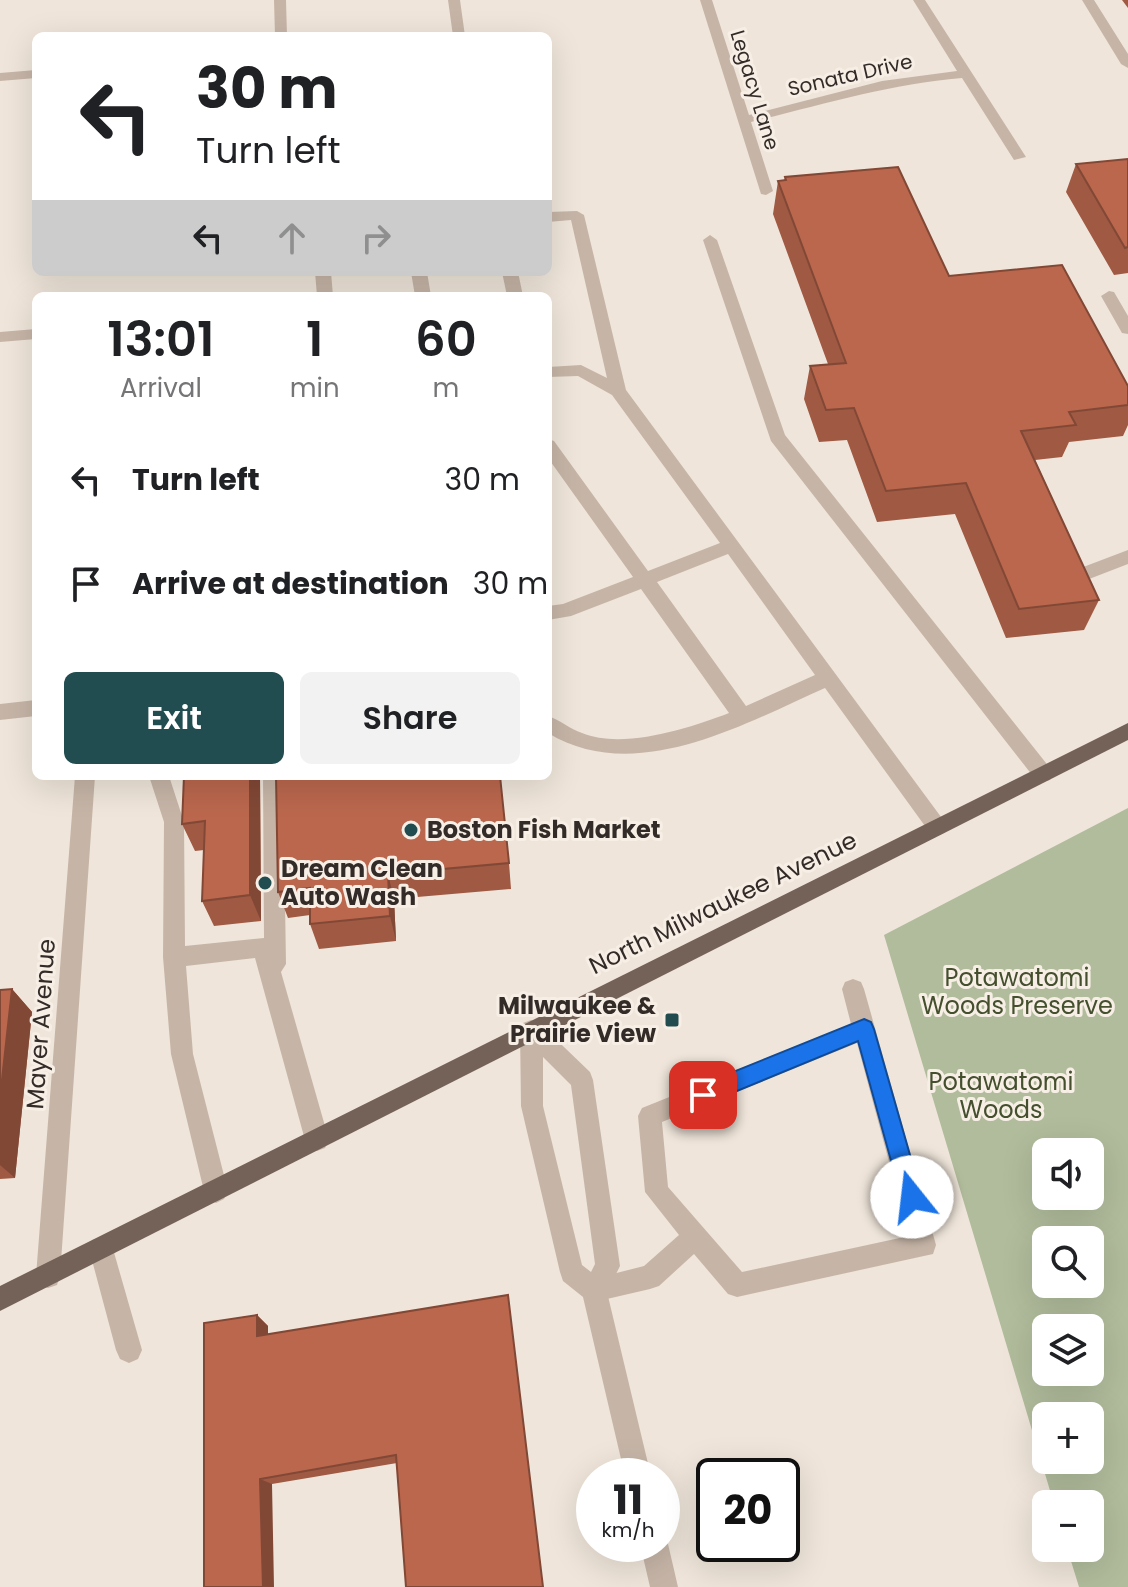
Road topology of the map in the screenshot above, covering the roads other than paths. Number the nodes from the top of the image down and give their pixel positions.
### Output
1 (280, 0) edge
2 (454, 0) edge
3 (706, 0) edge
4 (919, 0) edge
5 (1088, 0) edge
6 (281, 32) edge
7 (458, 32) edge
8 (1128, 64) edge
9 (32, 74) edge
10 (966, 74) junction
11 (0, 77) edge
12 (744, 120) junction
13 (1019, 157) dead end
14 (766, 191) dead end
15 (552, 217) edge
16 (710, 240) dead end
17 (1109, 296) dead end
18 (1128, 329) edge
19 (32, 334) edge
20 (0, 337) edge
21 (552, 372) edge
22 (618, 391) junction
23 (552, 450) edge
24 (731, 546) junction
25 (1128, 557) edge
26 (1084, 574) edge
27 (647, 579) junction
28 (552, 613) edge
29 (828, 678) junction
30 (32, 708) edge
31 (0, 712) edge
32 (742, 715) junction
33 (552, 726) edge
34 (1128, 731) edge
35 (1043, 774) junction
36 (85, 780) edge
37 (160, 780) edge
38 (273, 780) edge
39 (937, 827) junction
40 (174, 957) junction
41 (275, 988) junction
42 (853, 989) dead end
43 (864, 1029) junction
44 (531, 1030) junction
45 (317, 1140) junction
46 (216, 1191) junction
47 (695, 1237) junction
48 (101, 1249) junction
49 (48, 1276) junction
50 (594, 1290) junction
51 (0, 1299) edge
52 (129, 1350) dead end
53 (634, 1458) edge
54 (658, 1562) edge
55 (664, 1587) edge

1 - 6 street
2 - 7 street
3 - 12 street, Legacy Lane
4 - 10 street
5 - 8 street
9 - 11 street
10 - 12 street, Sonata Drive
10 - 13 street
12 - 14 street, Legacy Lane
15 - 22 street
16 - 35 street
17 - 18 street
19 - 20 street
21 - 22 street
22 - 24 street
23 - 27 street
24 - 27 street
24 - 29 street
25 - 26 street
27 - 28 street
27 - 32 street
29 - 32 street
29 - 39 street
30 - 31 street
32 - 33 street
34 - 35 main road, North Milwaukee Avenue
35 - 39 main road, North Milwaukee Avenue
36 - 49 street, Mayer Avenue
37 - 40 street
38 - 41 street
39 - 44 main road, North Milwaukee Avenue
40 - 41 street
40 - 46 street
41 - 45 street
42 - 43 street
43 - 47 street
43 - 47 street
44 - 45 main road, North Milwaukee Avenue
44 - 50 street
44 - 50 street
45 - 46 main road, North Milwaukee Avenue
46 - 48 main road, North Milwaukee Avenue
47 - 50 street
48 - 49 main road, North Milwaukee Avenue
48 - 52 street
49 - 51 main road, North Milwaukee Avenue
50 - 53 street
54 - 55 street

